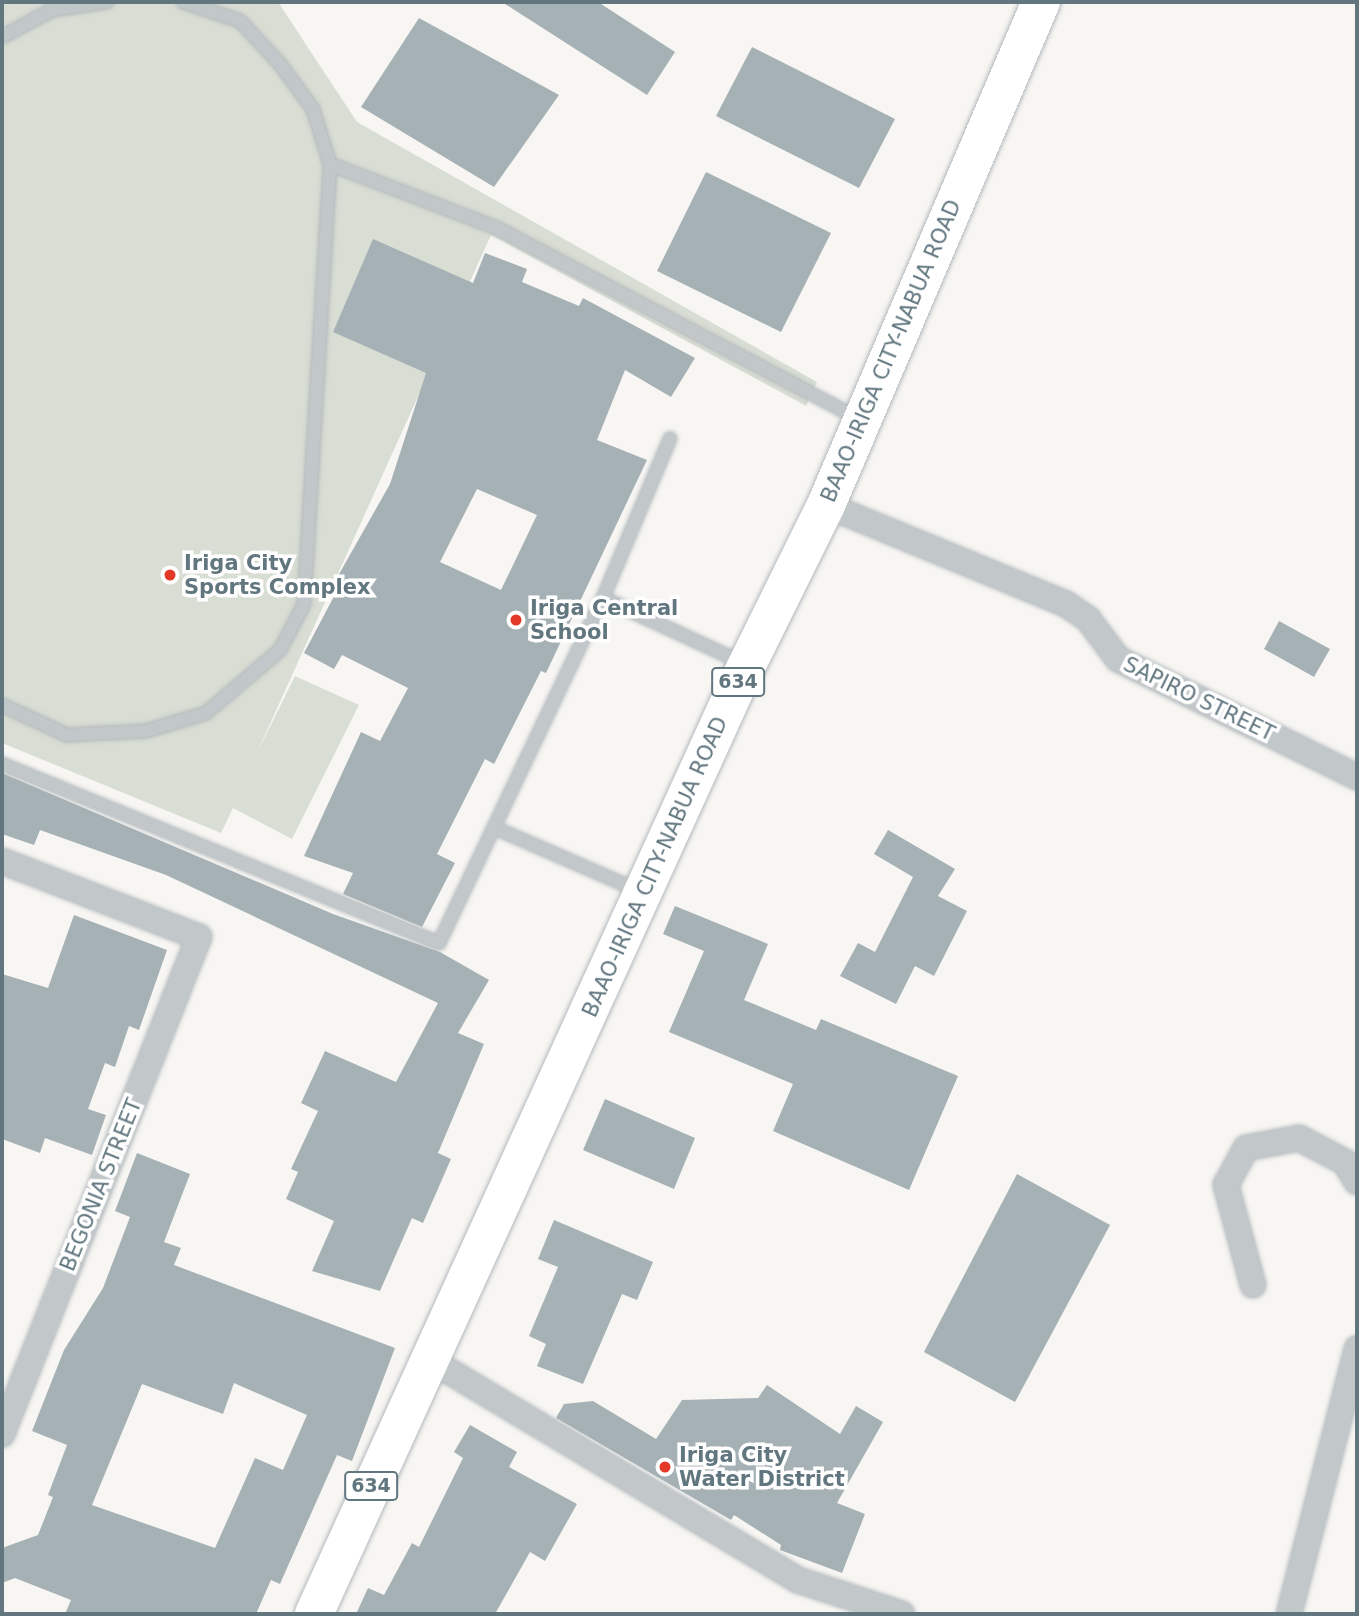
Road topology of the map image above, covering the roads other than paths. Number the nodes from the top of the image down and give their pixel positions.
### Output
1 (107, 2) edge
2 (183, 2) edge
3 (1041, 2) edge
4 (2, 37) edge
5 (330, 164) junction
6 (862, 421) junction
7 (670, 439) dead end
8 (826, 505) junction
9 (603, 598) junction
10 (747, 664) junction
11 (2, 705) edge
12 (2, 764) edge
13 (1357, 777) edge
14 (495, 828) junction
15 (2, 861) edge
16 (644, 893) junction
17 (1357, 1181) edge
18 (1253, 1285) dead end
19 (1357, 1349) edge
20 (427, 1358) junction
21 (2, 1434) edge
22 (850, 1606) edge
23 (314, 1614) edge
24 (902, 1614) edge
25 (1289, 1614) edge

1 - 4 lane
2 - 5 lane
3 - 6 main road, BAAO-IRIGA CITY-NABUA ROAD / 634
5 - 6 lane
5 - 11 lane
6 - 8 main road, BAAO-IRIGA CITY-NABUA ROAD / 634
7 - 9 lane
8 - 10 main road, BAAO-IRIGA CITY-NABUA ROAD / 634
8 - 13 street, SAPIRO STREET
9 - 10 lane
9 - 14 lane
10 - 16 main road, BAAO-IRIGA CITY-NABUA ROAD / 634
12 - 14 lane
14 - 16 lane
15 - 21 street, BEGONIA STREET
16 - 20 main road, BAAO-IRIGA CITY-NABUA ROAD / 634
17 - 18 street
19 - 25 street
20 - 22 street
20 - 23 main road, BAAO-IRIGA CITY-NABUA ROAD / 634
22 - 24 street

